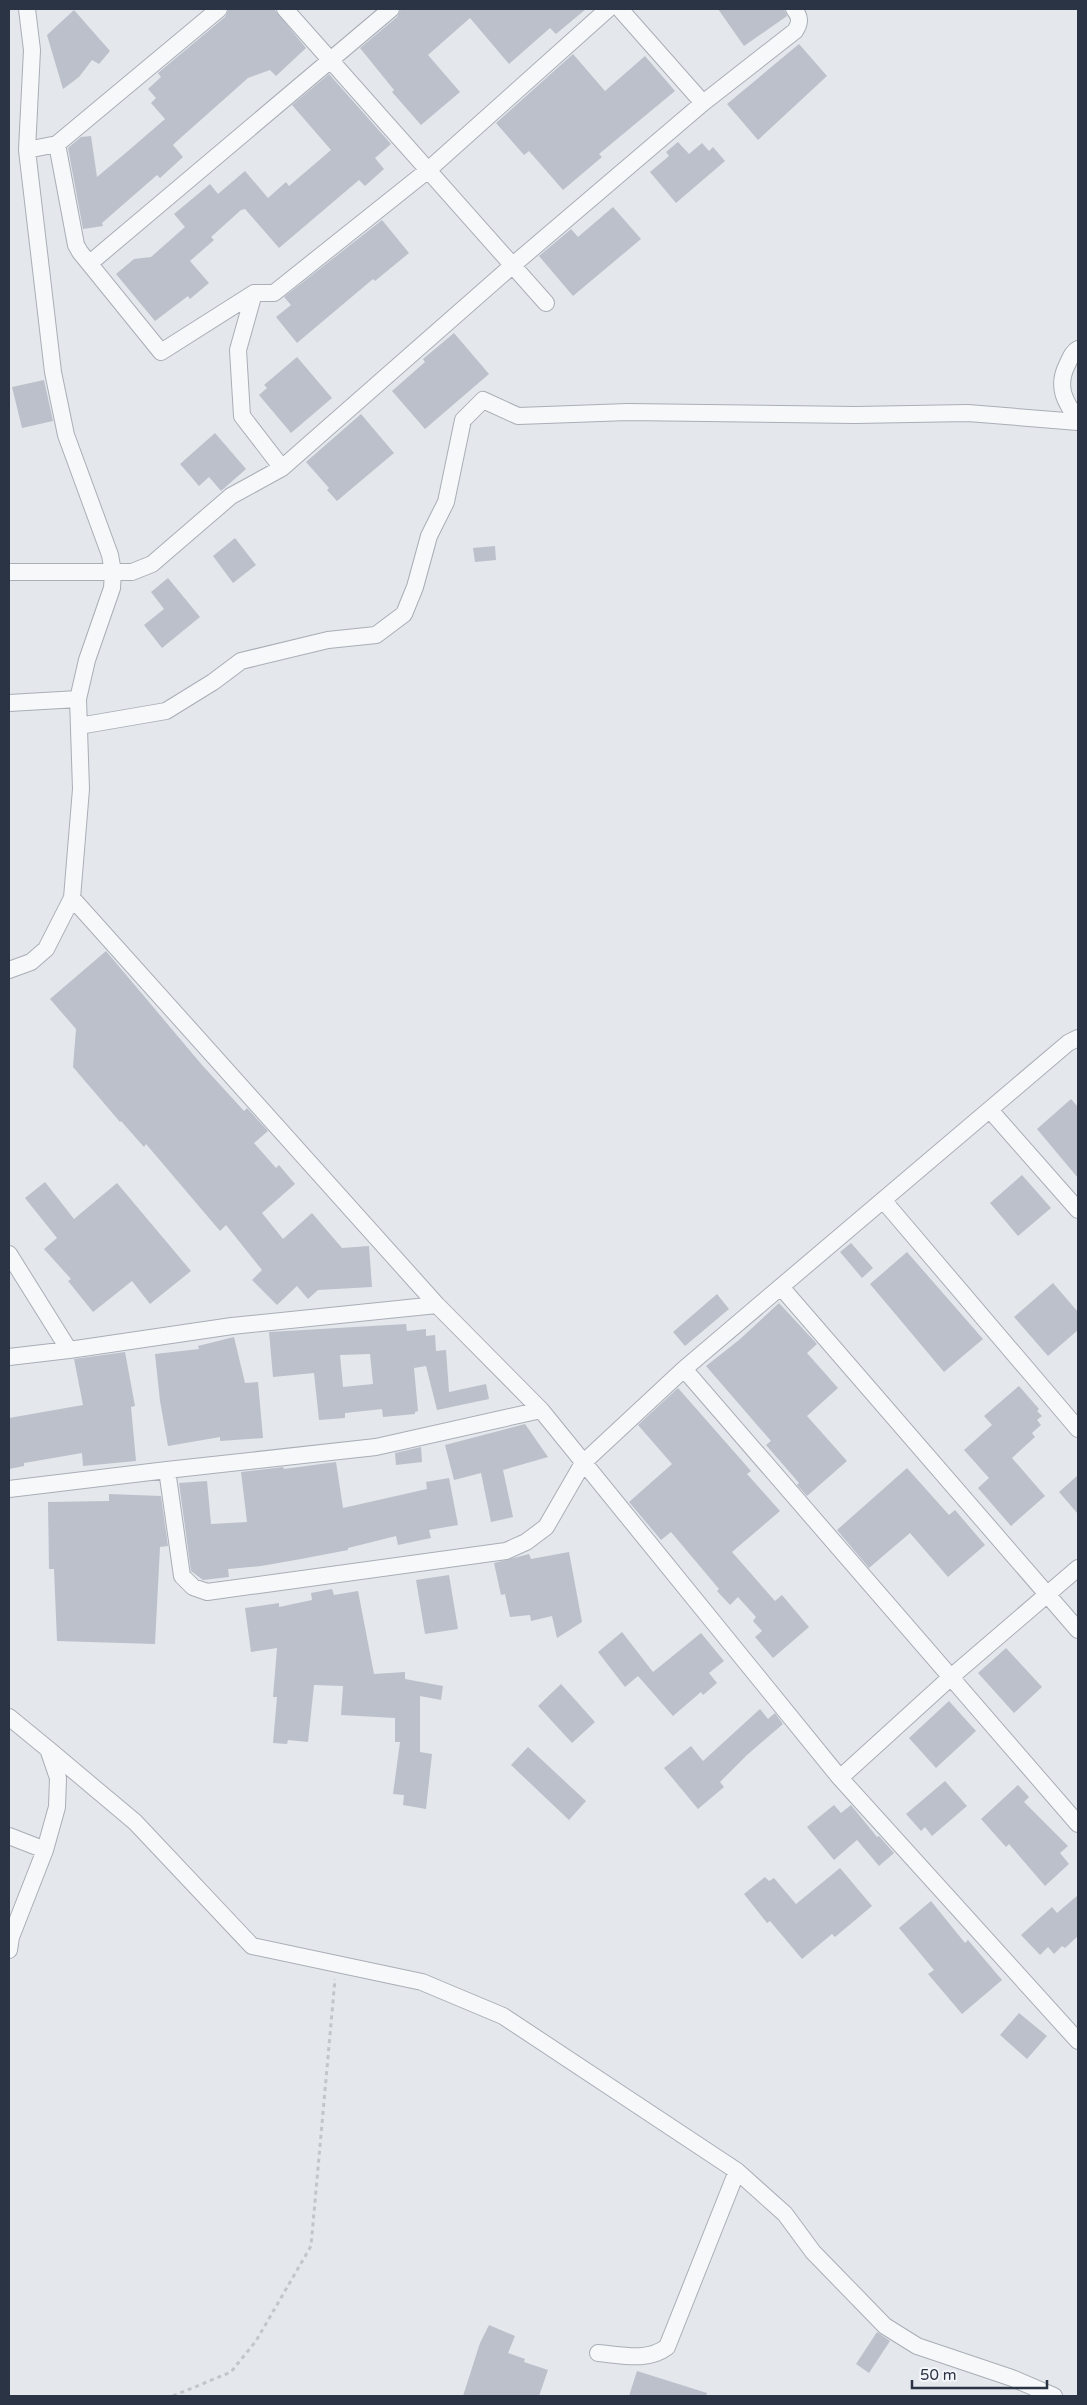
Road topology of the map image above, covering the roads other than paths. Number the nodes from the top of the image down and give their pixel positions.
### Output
1 (27, 9) edge
2 (219, 9) edge
3 (284, 9) edge
4 (391, 9) edge
5 (608, 9) edge
6 (620, 9) edge
7 (794, 9) edge
8 (332, 60) junction
9 (703, 104) junction
10 (57, 144) junction
11 (27, 150) junction
12 (427, 171) junction
13 (90, 263) junction
14 (514, 265) junction
15 (254, 293) junction
16 (546, 303) dead end
17 (1078, 349) edge
18 (1078, 421) edge
19 (282, 468) junction
20 (9, 572) edge
21 (113, 572) junction
22 (78, 699) junction
23 (9, 703) edge
24 (79, 726) junction
25 (72, 898) junction
26 (9, 970) edge
27 (1078, 1038) edge
28 (990, 1110) junction
29 (883, 1200) junction
30 (1078, 1210) edge
31 (9, 1254) edge
32 (781, 1287) junction
33 (437, 1305) junction
34 (69, 1350) junction
35 (9, 1357) edge
36 (684, 1369) junction
37 (541, 1410) junction
38 (1078, 1429) edge
39 (583, 1462) junction
40 (167, 1470) junction
41 (9, 1489) edge
42 (1078, 1568) edge
43 (1046, 1595) junction
44 (1078, 1630) edge
45 (951, 1676) junction
46 (9, 1717) edge
47 (48, 1749) junction
48 (840, 1778) junction
49 (1078, 1824) edge
50 (9, 1836) edge
51 (45, 1850) junction
52 (9, 1950) edge
53 (1078, 2041) edge
54 (737, 2171) junction
55 (598, 2353) dead end
56 (1054, 2396) edge

1 - 11 street
2 - 10 street
3 - 8 street
4 - 8 street
5 - 12 street
6 - 9 street
7 - 9 street
8 - 12 street
8 - 13 street
9 - 14 street
10 - 11 street
10 - 13 street
11 - 21 street
12 - 14 street
12 - 15 street
13 - 15 street
14 - 16 street
14 - 19 street
15 - 19 street
17 - 18 street
18 - 24 street
19 - 21 street
20 - 21 street
21 - 22 street
22 - 23 street
22 - 24 street
24 - 25 street
25 - 26 street
25 - 33 street
27 - 28 street
28 - 29 street
28 - 30 street
29 - 32 street
29 - 38 street
31 - 34 street
32 - 36 street
32 - 43 street
33 - 34 street
33 - 37 street
34 - 35 street
36 - 39 street
36 - 45 street
37 - 39 street
37 - 40 street
39 - 40 street
39 - 48 street
40 - 41 street
42 - 43 street
43 - 44 street
43 - 45 street
45 - 48 street
45 - 49 street
46 - 47 street
47 - 51 street
47 - 54 street
48 - 53 street
50 - 51 street
51 - 52 street
54 - 55 street
54 - 56 street

